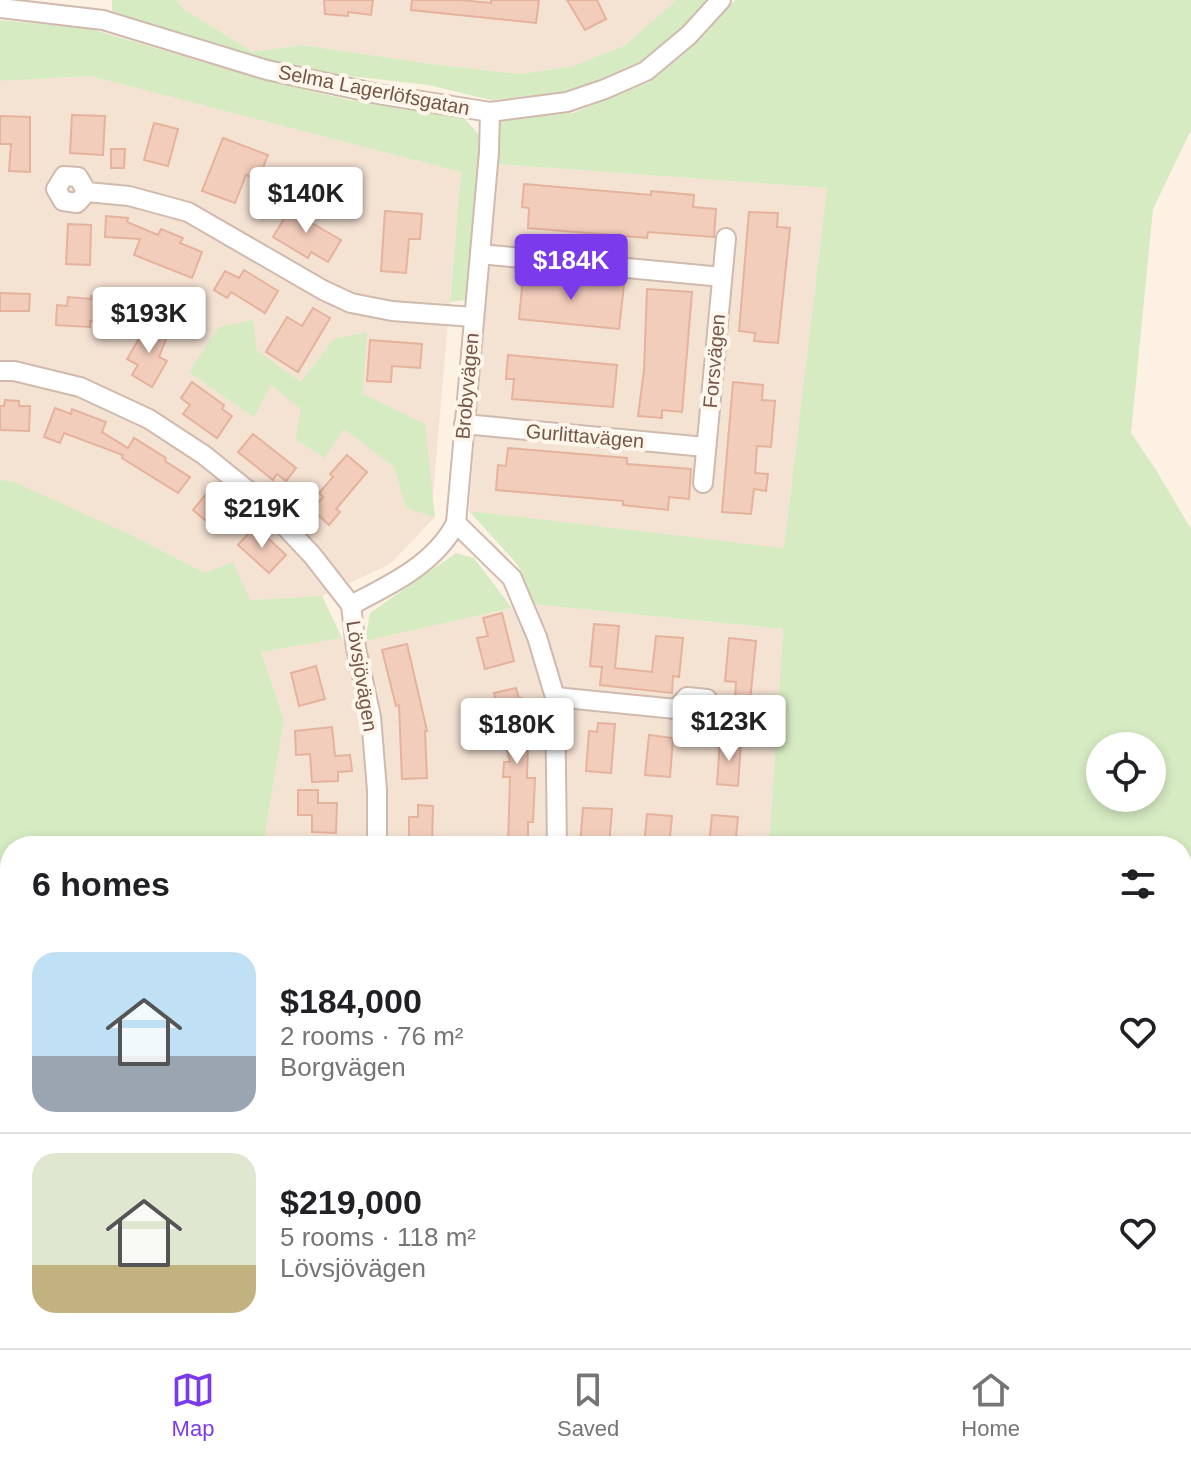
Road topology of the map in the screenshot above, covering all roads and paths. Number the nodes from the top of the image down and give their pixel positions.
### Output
1 (103, 0) edge
2 (721, 0) edge
3 (0, 8) edge
4 (103, 20) junction
5 (490, 112) junction
6 (87, 192) dead end
7 (726, 238) dead end
8 (480, 254) junction
9 (722, 277) junction
10 (473, 317) junction
11 (0, 371) edge
12 (464, 424) junction
13 (705, 447) junction
14 (703, 483) dead end
15 (456, 523) junction
16 (351, 605) junction
17 (555, 697) junction
18 (676, 709) dead end
19 (376, 836) edge
20 (557, 836) edge

1 - 4 street
2 - 5 street, Selma Lagerlöfsgatan
3 - 4 street, Selma Lagerlöfsgatan
4 - 5 street, Selma Lagerlöfsgatan
5 - 8 street, Brobyvägen
6 - 10 street
7 - 9 street, Forsvägen
8 - 9 street
8 - 10 street, Brobyvägen
9 - 13 street, Forsvägen
10 - 12 street, Brobyvägen
11 - 16 street, Lövsjövägen
12 - 13 street, Gurlittavägen
12 - 15 street, Brobyvägen
13 - 14 street, Forsvägen
15 - 16 street
15 - 17 street
16 - 19 street, Lövsjövägen
17 - 18 street
17 - 20 street

